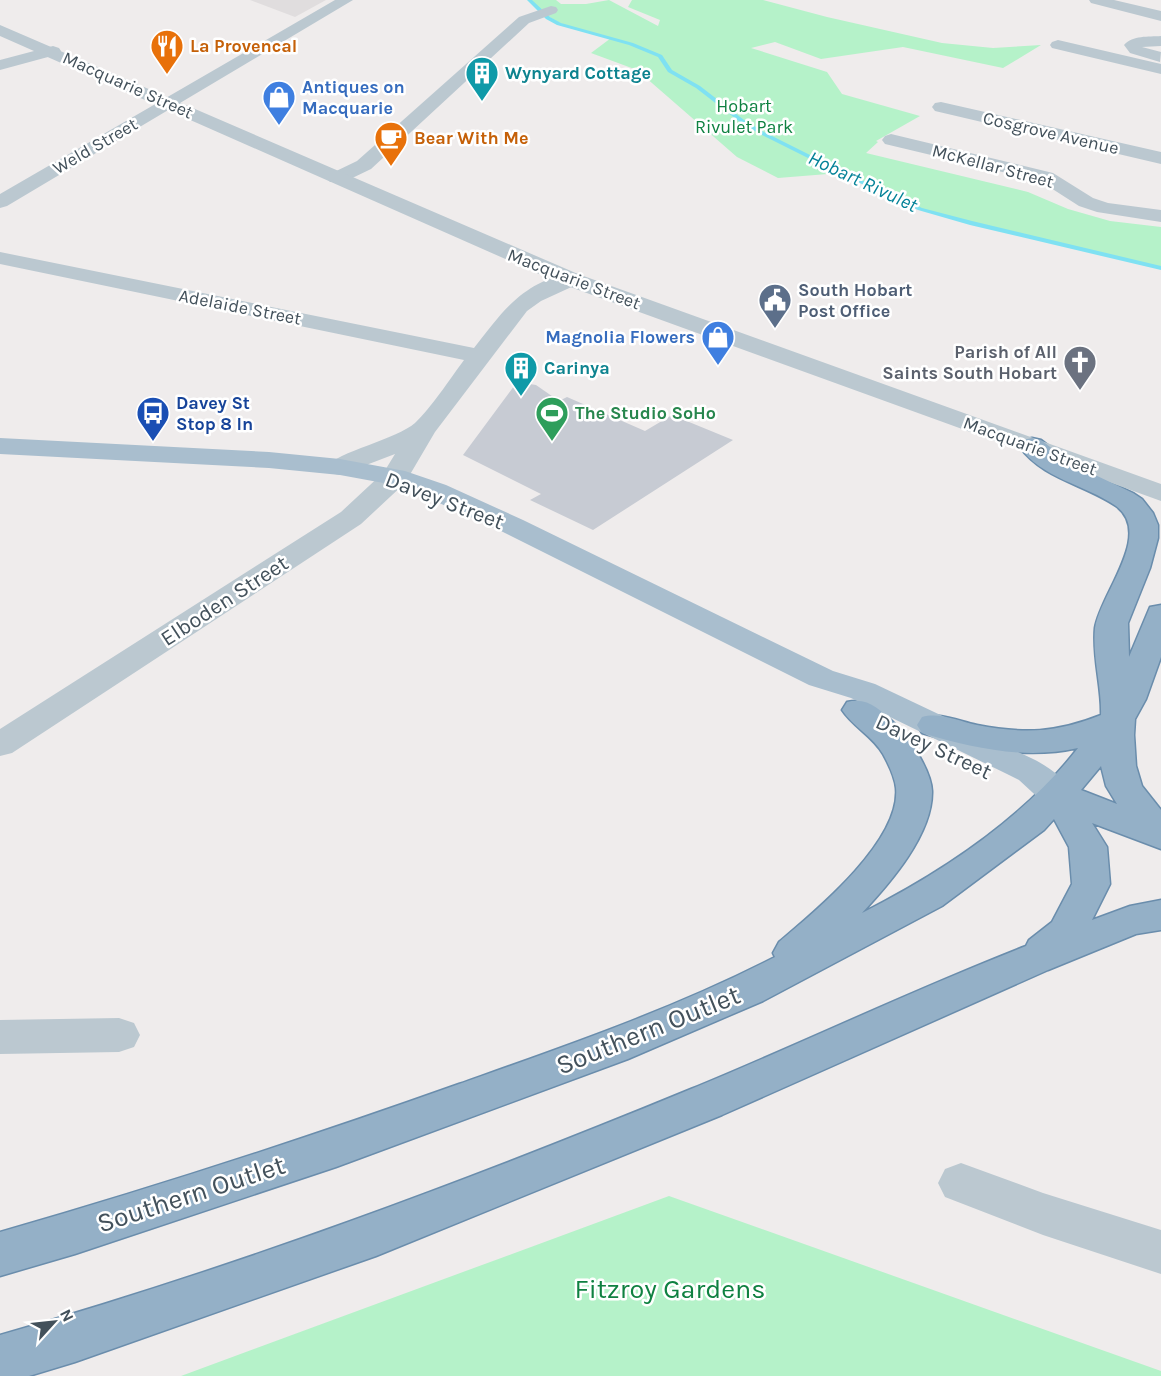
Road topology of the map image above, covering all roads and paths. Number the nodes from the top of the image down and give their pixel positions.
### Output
1 (346, 0) edge
2 (1096, 0) edge
3 (551, 10) dead end
4 (1161, 16) edge
5 (0, 30) edge
6 (1161, 41) edge
7 (53, 51) junction
8 (1161, 60) edge
9 (0, 65) edge
10 (1161, 69) edge
11 (169, 103) junction
12 (941, 107) dead end
13 (891, 140) dead end
14 (1161, 158) edge
15 (337, 178) junction
16 (0, 202) edge
17 (1161, 216) edge
18 (0, 258) edge
19 (570, 279) junction
20 (479, 356) junction
21 (423, 430) junction
22 (0, 446) edge
23 (1032, 446) junction
24 (340, 467) junction
25 (395, 477) junction
26 (1161, 493) edge
27 (1161, 614) edge
28 (821, 678) junction
29 (859, 710) junction
30 (1116, 722) junction
31 (934, 725) junction
32 (0, 745) edge
33 (1058, 795) junction
34 (1161, 832) edge
35 (1161, 836) edge
36 (1161, 915) edge
37 (1034, 959) junction
38 (748, 990) junction
39 (119, 1035) dead end
40 (0, 1037) edge
41 (961, 1183) dead end
42 (1161, 1252) edge
43 (0, 1254) edge
44 (0, 1360) edge

1 - 11 street, Weld Street
2 - 4 street
3 - 15 street
5 - 7 street, Macquarie Street
6 - 8 street
7 - 9 street
7 - 11 street, Macquarie Street
8 - 10 street
11 - 15 street, Macquarie Street
11 - 16 street, Weld Street
12 - 14 street, Cosgrove Avenue
13 - 17 street, McKellar Street
15 - 19 street, Macquarie Street
18 - 20 street, Adelaide Street
19 - 20 street, Elboden Street
19 - 23 street, Macquarie Street
20 - 21 street, Elboden Street
21 - 24 street, Elboden Street
21 - 25 street, Elboden Street
22 - 24 main road, Davey Street
23 - 26 street, Macquarie Street
23 - 30 highway
24 - 25 main road, Davey Street
25 - 28 main road, Davey Street
25 - 32 street, Elboden Street
27 - 30 highway, Southern Outlet
28 - 29 main road, Davey Street
28 - 31 main road, Davey Street
29 - 33 main road, Davey Street
29 - 38 highway
30 - 31 highway
30 - 33 highway, Southern Outlet
30 - 34 highway
31 - 33 main road, Davey Street
33 - 35 highway, Davey Street
33 - 37 highway
33 - 38 highway, Southern Outlet
36 - 37 highway
37 - 44 highway
38 - 43 highway, Southern Outlet
39 - 40 street
41 - 42 street

